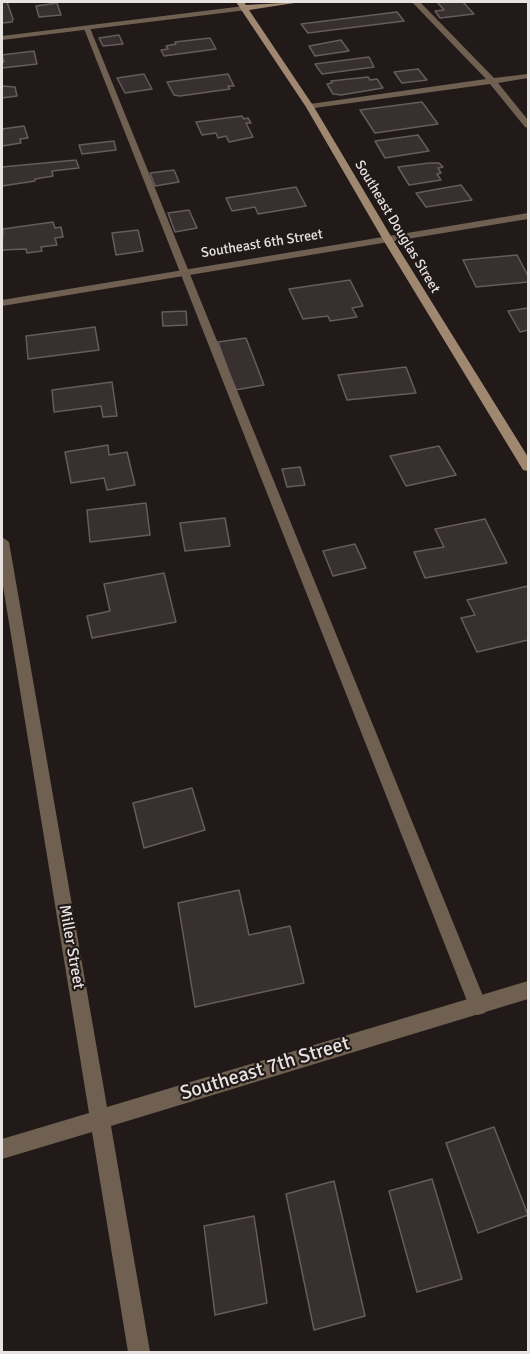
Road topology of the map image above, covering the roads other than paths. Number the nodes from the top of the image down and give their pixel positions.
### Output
1 (297, 2) edge
2 (416, 2) edge
3 (242, 5) edge
4 (86, 28) junction
5 (2, 38) edge
6 (528, 76) edge
7 (492, 81) junction
8 (310, 107) junction
9 (528, 125) edge
10 (528, 216) edge
11 (387, 238) junction
12 (182, 272) junction
13 (2, 303) edge
14 (528, 467) edge
15 (2, 546) edge
16 (528, 990) edge
17 (478, 1006) junction
18 (100, 1118) junction
19 (2, 1149) edge
20 (139, 1353) edge

1 - 3 street
2 - 7 street
3 - 4 street
3 - 8 street, Southeast Douglas Street
4 - 5 street
4 - 12 street
6 - 7 street
7 - 8 street
7 - 9 street
8 - 11 street, Southeast Douglas Street
10 - 11 street, Southeast 6th Street
11 - 12 street, Southeast 6th Street
11 - 14 street, Southeast Douglas Street
12 - 13 street, Southeast 6th Street
12 - 17 street
15 - 18 street, Miller Street
16 - 17 street, Southeast 7th Street
17 - 18 street, Southeast 7th Street
18 - 19 street, Southeast 7th Street
18 - 20 street, Miller Street

